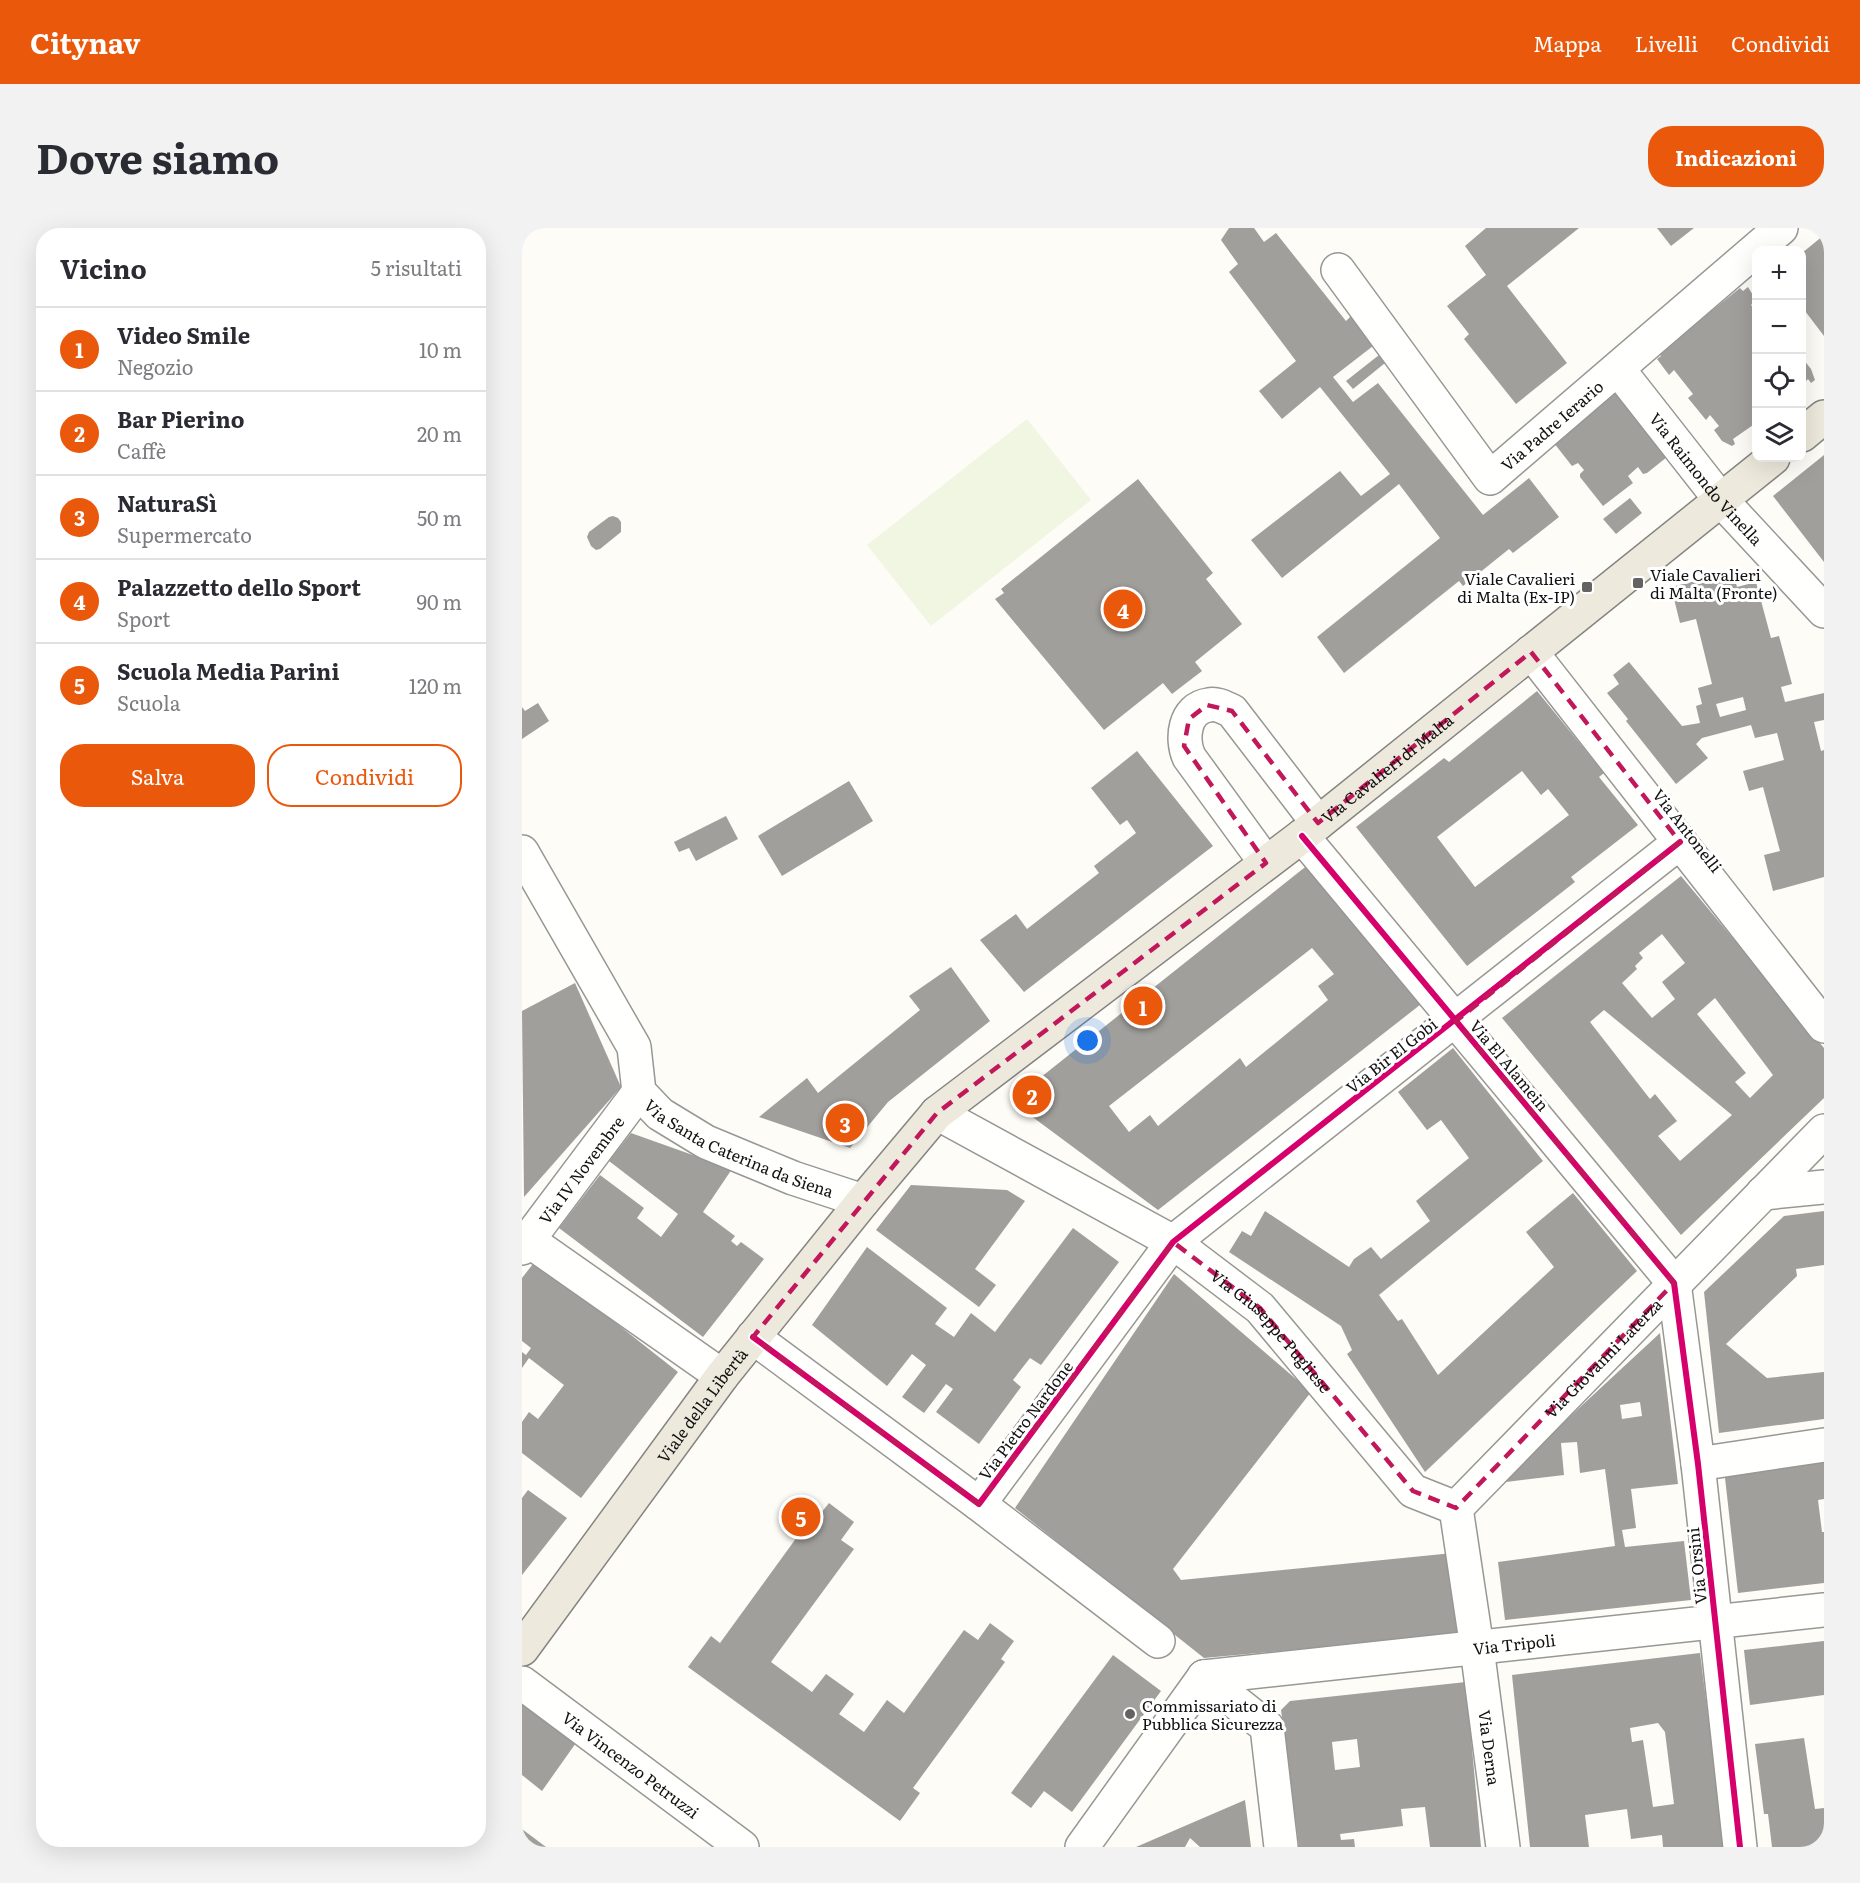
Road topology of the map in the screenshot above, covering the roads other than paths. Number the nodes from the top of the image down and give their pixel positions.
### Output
1 (1781, 228) edge
2 (1338, 270) dead end
3 (1618, 369) junction
4 (1824, 417) edge
5 (1806, 432) edge
6 (1768, 462) edge
7 (1720, 499) junction
8 (1824, 611) edge
9 (1531, 652) junction
10 (1310, 830) junction
11 (1680, 842) junction
12 (522, 852) edge
13 (1266, 863) junction
14 (1456, 1021) junction
15 (1824, 1026) edge
16 (639, 1092) junction
17 (937, 1113) junction
18 (1824, 1131) edge
19 (1824, 1186) edge
20 (1763, 1192) junction
21 (863, 1200) junction
22 (1173, 1242) junction
23 (525, 1244) edge
24 (1674, 1283) junction
25 (753, 1337) junction
26 (722, 1376) junction
27 (1824, 1445) edge
28 (1698, 1464) junction
29 (979, 1504) junction
30 (1456, 1508) junction
31 (1824, 1610) edge
32 (1716, 1622) junction
33 (1158, 1641) dead end
34 (1477, 1648) junction
35 (522, 1649) edge
36 (1204, 1677) junction
37 (522, 1683) edge
38 (742, 1847) edge
39 (1082, 1847) edge
40 (1281, 1847) edge
41 (1503, 1847) edge
42 (1740, 1847) edge

1 - 3 street, Via Padre Ierario
2 - 3 street, Via Padre Ierario
3 - 7 street, Via Raimondo Vinella
4 - 5 main road
6 - 7 main road, Via Cavalieri di Malta
7 - 8 street, Via Raimondo Vinella
7 - 9 main road, Via Cavalieri di Malta
9 - 10 main road, Via Cavalieri di Malta
9 - 11 street, Via Antonelli
10 - 13 main road, Via Cavalieri di Malta
10 - 13 street, Via El Alamein
10 - 14 street, Via El Alamein
11 - 14 street, Via Bir El Gobi
11 - 15 street, Via Antonelli
12 - 16 street, Via Santa Caterina da Siena
13 - 17 main road, Via Cavalieri di Malta
14 - 22 street, Via Bir El Gobi
14 - 24 street, Via El Alamein
16 - 21 street, Via Santa Caterina da Siena
16 - 23 street, Via IV Novembre
17 - 21 main road, Viale della Libertà
17 - 22 street, Via Giuseppe Pugliese
18 - 20 street, Via Giovanni Laterza
19 - 20 street
20 - 24 street, Via Giovanni Laterza
21 - 25 main road, Viale della Libertà
22 - 29 street, Via Pietro Nardone
22 - 30 street, Via Giuseppe Pugliese
23 - 26 street
24 - 28 street, Via Orsini
24 - 30 street, Via Giovanni Laterza
25 - 26 main road, Viale della Libertà
25 - 29 street, Via Pietro Nardone
26 - 35 main road, Viale della Libertà
27 - 28 street
28 - 32 street, Via Orsini
29 - 33 street, Via Pietro Nardone
30 - 34 street
31 - 32 street, Via Tripoli
32 - 34 street, Via Tripoli
32 - 42 street, Via Orsini
34 - 36 street, Via Tripoli
34 - 41 street, Via Derna
36 - 39 street
36 - 40 street
37 - 38 street, Via Vincenzo Petruzzi

